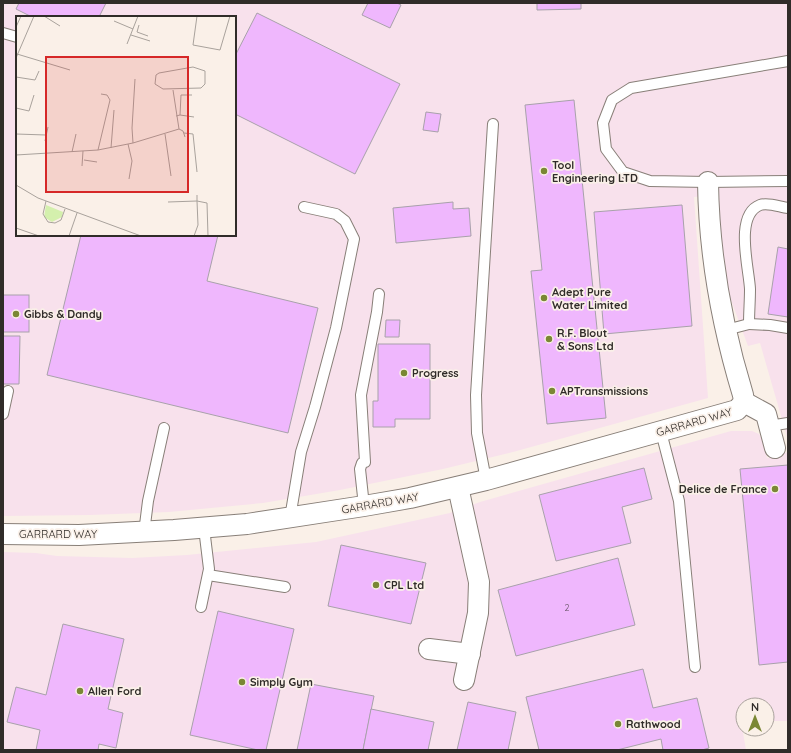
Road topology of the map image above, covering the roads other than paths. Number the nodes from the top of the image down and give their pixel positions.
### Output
1 (3, 33) edge
2 (16, 37) edge
3 (788, 61) edge
4 (493, 124) dead end
5 (788, 181) edge
6 (708, 182) junction
7 (304, 207) dead end
8 (788, 208) edge
9 (379, 294) dead end
10 (749, 324) junction
11 (788, 328) edge
12 (726, 330) junction
13 (8, 390) dead end
14 (744, 402) junction
15 (3, 414) edge
16 (779, 425) edge
17 (164, 428) dead end
18 (661, 432) junction
19 (775, 448) dead end
20 (486, 480) junction
21 (458, 487) junction
22 (364, 506) junction
23 (290, 518) junction
24 (204, 528) junction
25 (144, 533) junction
26 (3, 534) edge
27 (208, 575) junction
28 (285, 587) dead end
29 (201, 607) dead end
30 (429, 649) dead end
31 (470, 654) junction
32 (695, 667) dead end
33 (464, 680) dead end

1 - 2 lane
3 - 6 lane
4 - 20 lane
5 - 6 lane
6 - 12 street, GARRARD WAY
7 - 23 lane
8 - 10 lane
9 - 22 lane
10 - 11 lane
10 - 12 lane
12 - 14 street, GARRARD WAY
13 - 15 lane
14 - 16 street, GARRARD WAY
14 - 18 street, GARRARD WAY
16 - 19 street, GARRARD WAY
17 - 25 lane
18 - 20 street, GARRARD WAY
18 - 32 lane
20 - 21 street, GARRARD WAY
21 - 22 street, GARRARD WAY
21 - 31 street
22 - 23 street, GARRARD WAY
23 - 24 street, GARRARD WAY
24 - 25 street, GARRARD WAY
24 - 27 lane
25 - 26 street, GARRARD WAY
27 - 28 lane
27 - 29 lane
30 - 31 street
31 - 33 street

